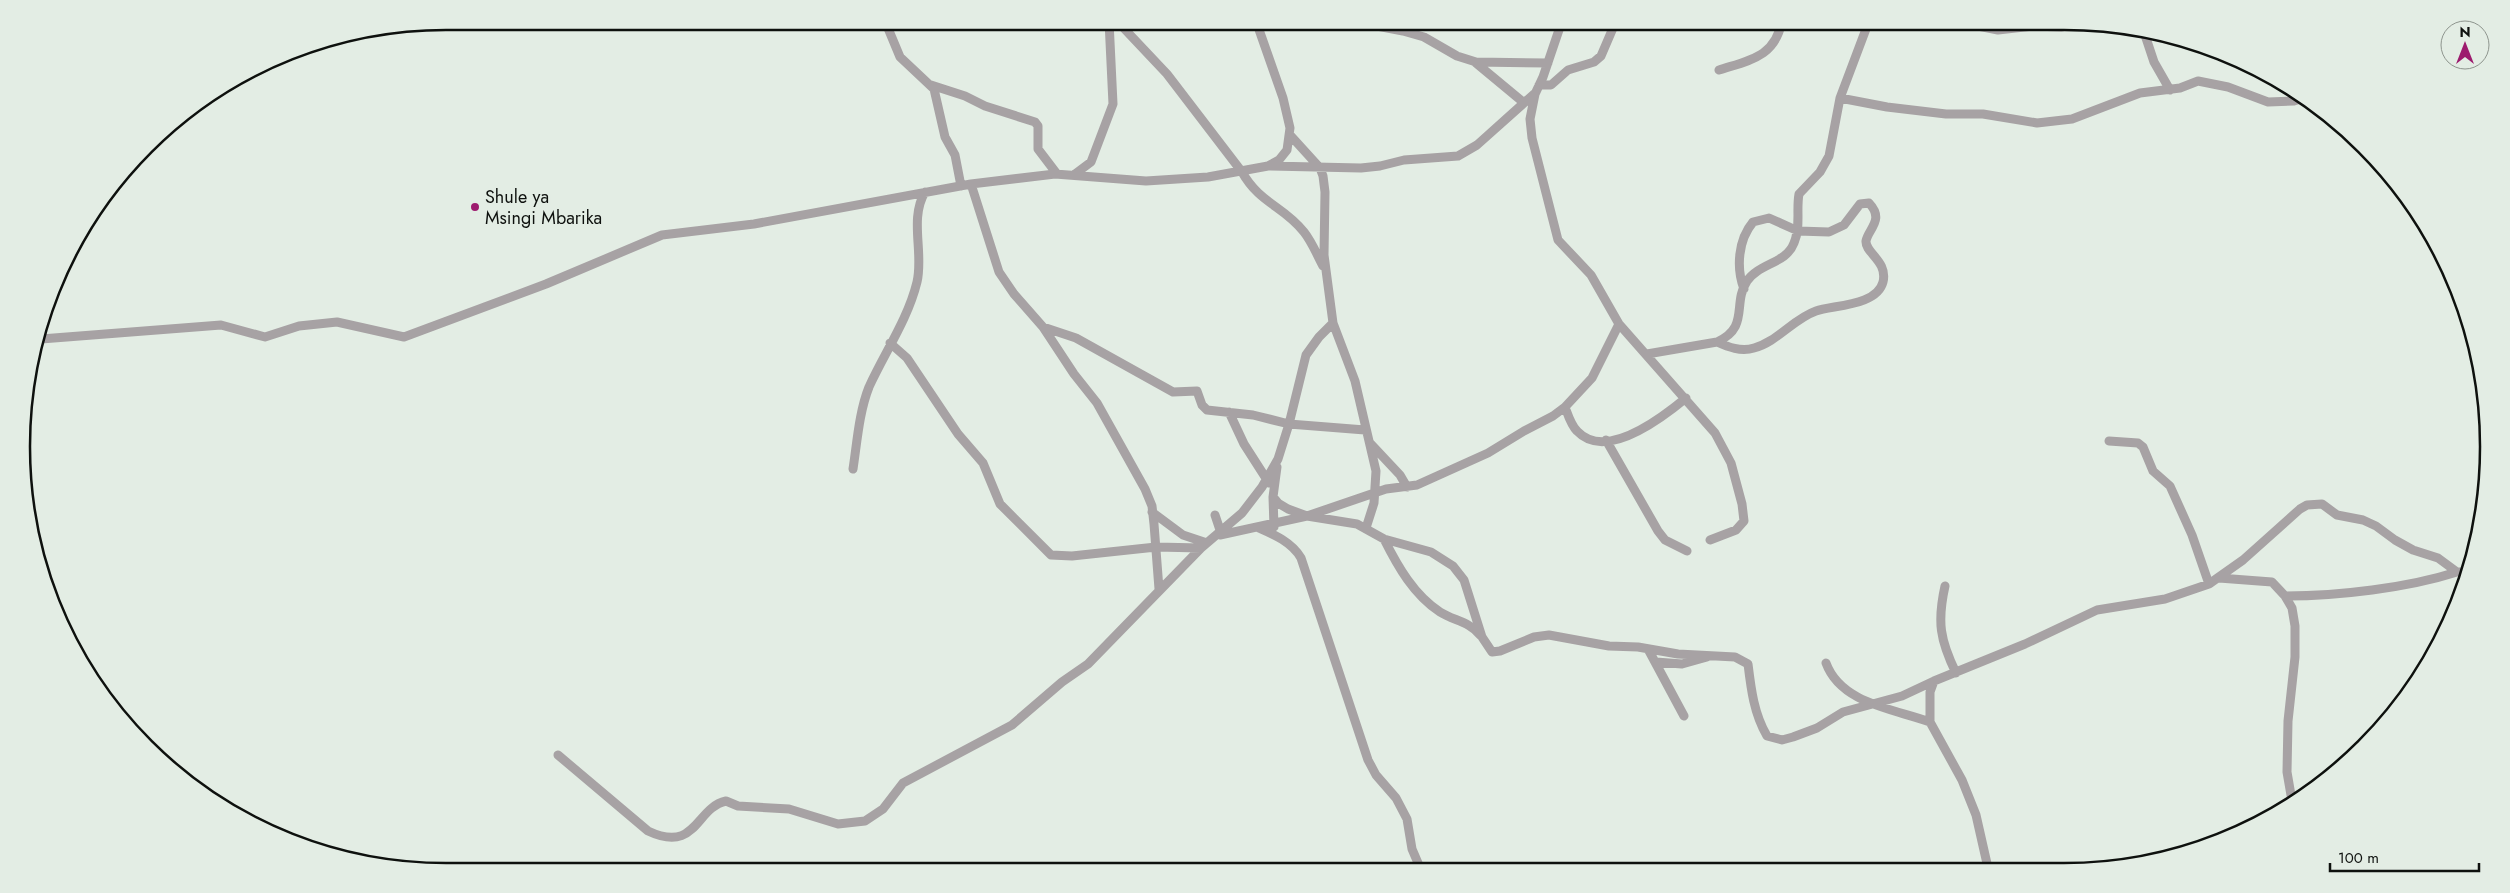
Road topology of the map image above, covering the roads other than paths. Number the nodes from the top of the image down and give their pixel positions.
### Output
1 (888, 30) edge
2 (1109, 30) edge
3 (1125, 30) edge
4 (1259, 30) edge
5 (1398, 30) edge
6 (1559, 30) edge
7 (1612, 30) edge
8 (1779, 30) edge
9 (1866, 30) edge
10 (2146, 38) edge
11 (1476, 62) junction
12 (1548, 62) junction
13 (1719, 70) dead end
14 (1540, 85) junction
15 (931, 86) junction
16 (2170, 90) junction
17 (1534, 94) junction
18 (1840, 98) junction
19 (2296, 100) edge
20 (1523, 102) junction
21 (1290, 135) junction
22 (1268, 166) junction
23 (1320, 168) junction
24 (1242, 172) junction
25 (1058, 174) junction
26 (1075, 174) junction
27 (971, 184) junction
28 (961, 186) junction
29 (926, 192) junction
30 (1798, 231) junction
31 (1326, 273) junction
32 (1744, 290) junction
33 (1333, 323) junction
34 (1619, 324) junction
35 (1043, 326) junction
36 (44, 339) edge
37 (1716, 342) junction
38 (890, 343) junction
39 (1647, 354) junction
40 (1686, 398) junction
41 (1566, 407) junction
42 (1229, 412) junction
43 (1289, 424) junction
44 (1361, 429) junction
45 (1606, 440) junction
46 (2110, 441) dead end
47 (1370, 443) junction
48 (1278, 459) junction
49 (853, 469) dead end
50 (1268, 479) junction
51 (1408, 488) junction
52 (1375, 493) junction
53 (1274, 497) junction
54 (1152, 512) junction
55 (1215, 515) dead end
56 (1306, 516) junction
57 (1274, 523) junction
58 (1256, 527) junction
59 (1366, 528) junction
60 (1219, 534) junction
61 (1276, 534) junction
62 (1384, 539) junction
63 (1710, 540) dead end
64 (1204, 545) junction
65 (1156, 547) junction
66 (1687, 551) dead end
67 (2457, 572) junction
68 (2460, 572) edge
69 (2220, 578) junction
70 (2209, 584) junction
71 (1945, 586) dead end
72 (1159, 589) junction
73 (2285, 596) junction
74 (1482, 637) junction
75 (1648, 649) junction
76 (1710, 656) junction
77 (1656, 662) junction
78 (1826, 664) dead end
79 (1956, 673) junction
80 (1934, 681) junction
81 (1873, 704) junction
82 (1684, 716) dead end
83 (1930, 722) junction
84 (558, 755) dead end
85 (2291, 796) edge
86 (1418, 863) edge
87 (1987, 863) edge

1 - 15 street
2 - 26 street
3 - 24 street
4 - 21 street
5 - 11 street
6 - 12 street
7 - 14 street
8 - 13 street
9 - 18 street
10 - 16 street
11 - 12 street
11 - 20 street
12 - 14 street
14 - 17 street
15 - 25 street
15 - 28 street
16 - 18 street
16 - 19 street
17 - 20 street
17 - 34 street
18 - 30 street
20 - 23 street
21 - 22 street
21 - 23 street
22 - 23 street
22 - 24 street
23 - 31 street
24 - 26 street
24 - 31 street
25 - 26 street
25 - 27 street
27 - 28 street
27 - 35 street
28 - 29 street
29 - 36 street
29 - 38 street
30 - 32 street
30 - 32 street
30 - 37 street
31 - 33 street
32 - 37 street
33 - 43 street
33 - 44 street
34 - 39 street
34 - 41 street
35 - 42 street
35 - 54 street
37 - 39 street
38 - 49 street
38 - 65 street
39 - 40 street
40 - 45 street
40 - 63 street
41 - 45 street
41 - 51 street
42 - 43 street
42 - 50 street
43 - 44 street
43 - 48 street
44 - 47 street
45 - 66 street
46 - 70 street
47 - 51 street
47 - 52 street
48 - 50 street
48 - 53 street
50 - 53 street
50 - 60 street
51 - 52 street
52 - 56 street
52 - 59 street
53 - 56 street
53 - 57 street
54 - 64 street
54 - 65 street
55 - 60 street
56 - 57 street
56 - 59 street
57 - 58 street
57 - 61 street
58 - 60 street
58 - 61 street
59 - 62 street
60 - 64 street
61 - 86 street
62 - 74 street
62 - 74 street
64 - 65 street
64 - 72 street
65 - 72 street
67 - 68 street
67 - 69 street
67 - 73 street
69 - 70 street
69 - 73 street
70 - 79 street
71 - 79 street
72 - 84 street
73 - 85 street
74 - 75 street
75 - 76 street
75 - 77 street
76 - 77 street
76 - 81 street
77 - 82 street
78 - 81 street
79 - 80 street
80 - 81 street
80 - 83 street
81 - 83 street
83 - 87 street

